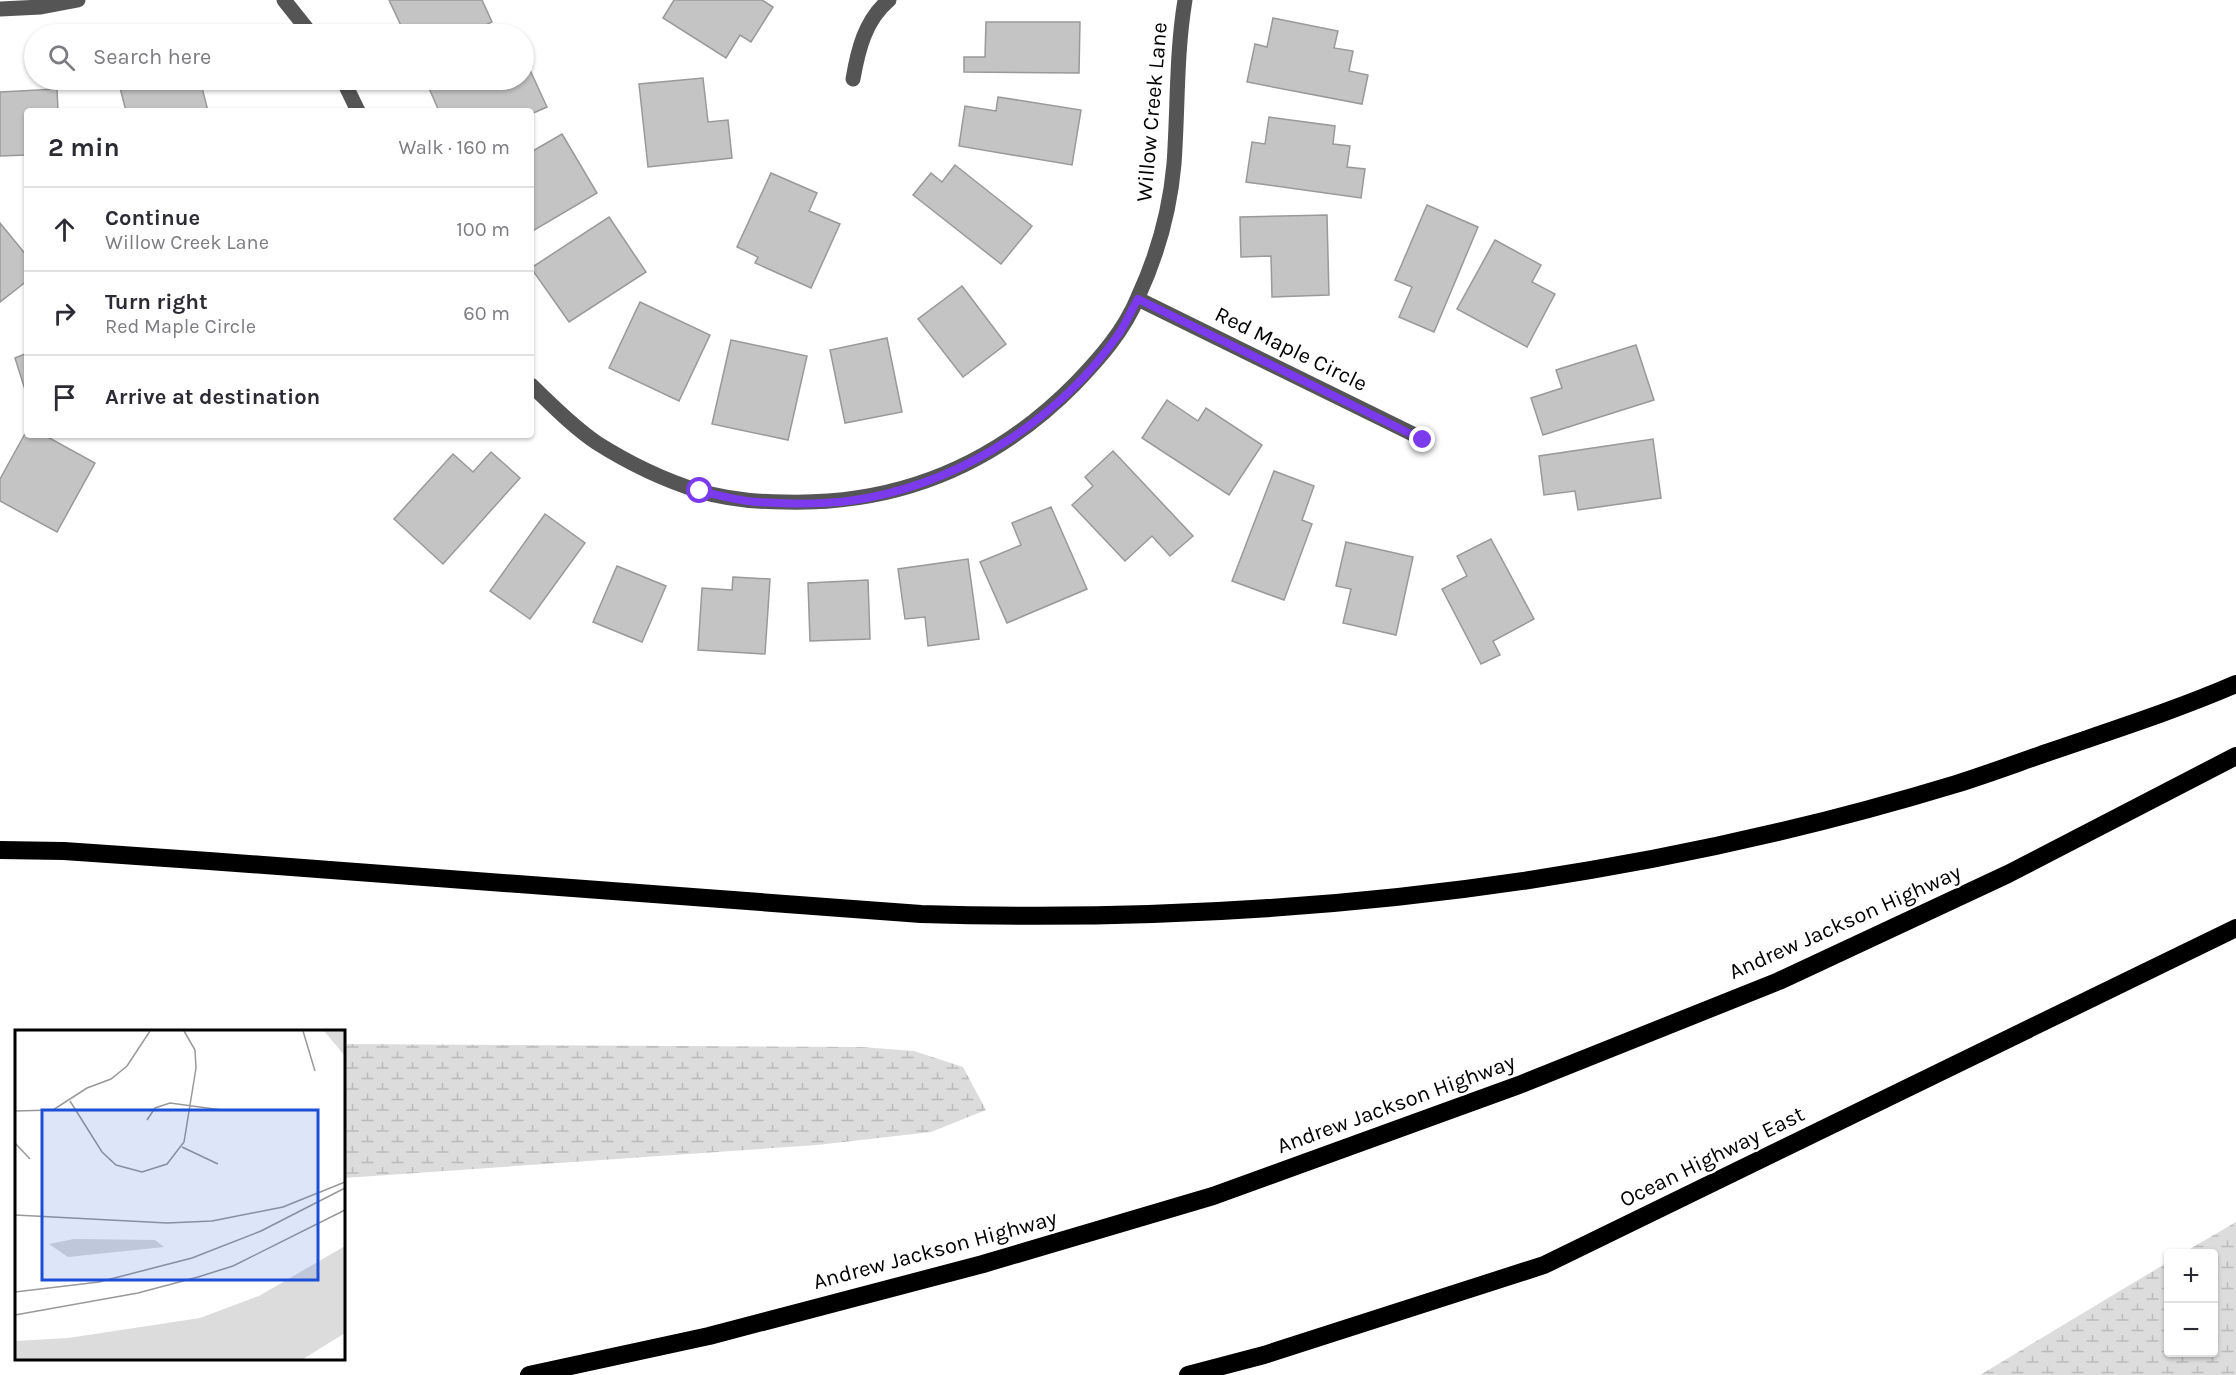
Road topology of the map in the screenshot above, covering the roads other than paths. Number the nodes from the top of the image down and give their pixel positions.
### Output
1 (78, 0) edge
2 (284, 0) edge
3 (889, 0) edge
4 (1185, 0) edge
5 (0, 9) edge
6 (303, 24) edge
7 (853, 79) dead end
8 (348, 90) edge
9 (357, 108) edge
10 (1138, 299) junction
11 (534, 388) edge
12 (1423, 440) dead end
13 (2236, 684) edge
14 (2236, 756) edge
15 (0, 850) edge
16 (2236, 928) edge
17 (529, 1375) edge
18 (1188, 1375) edge

1 - 5 street
2 - 6 street
3 - 7 street
4 - 10 street, Willow Creek Lane
8 - 9 street
10 - 11 street, Willow Creek Lane
10 - 12 street, Red Maple Circle
13 - 15 highway
14 - 17 highway, Andrew Jackson Highway
16 - 18 highway, Ocean Highway East

